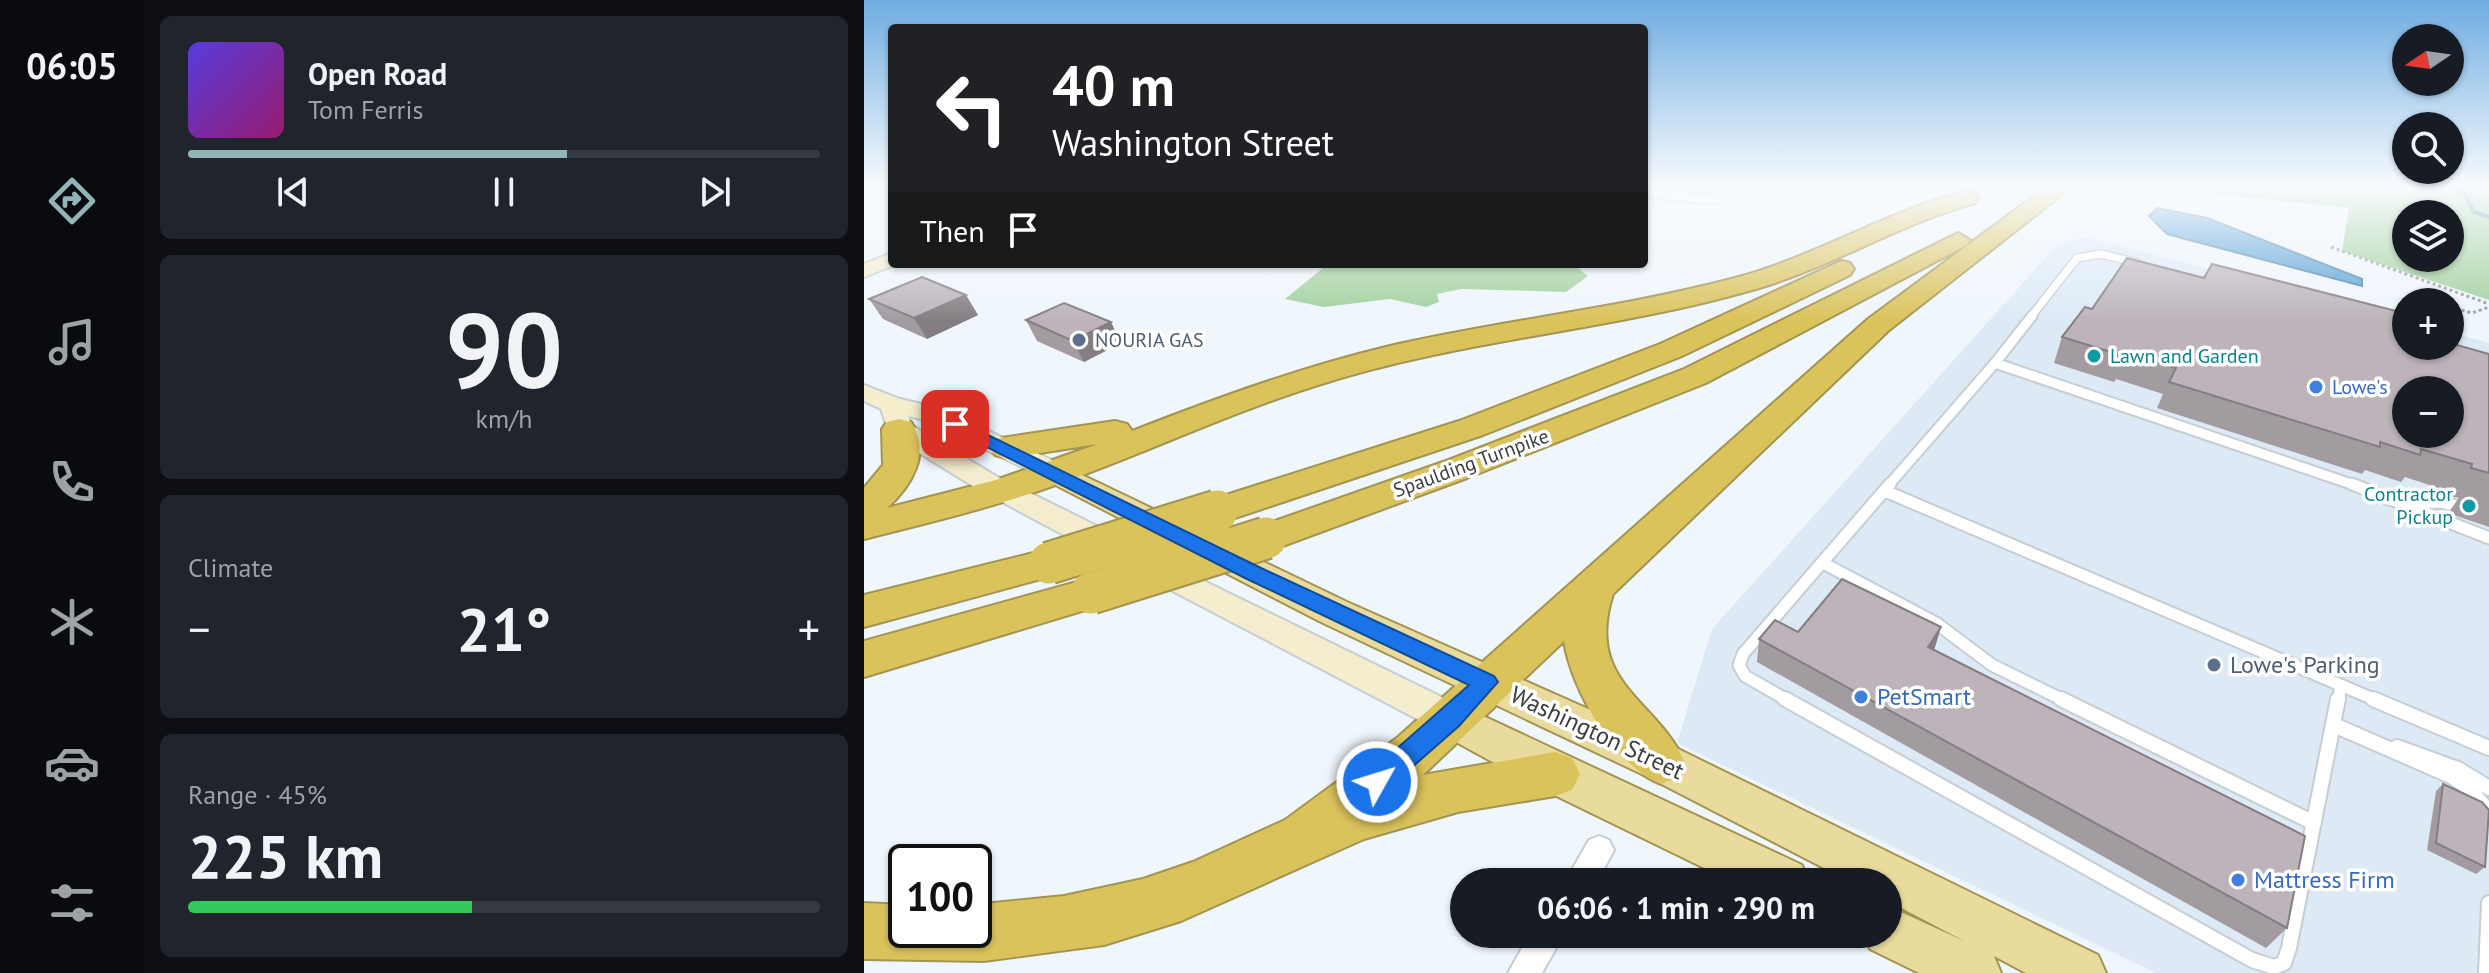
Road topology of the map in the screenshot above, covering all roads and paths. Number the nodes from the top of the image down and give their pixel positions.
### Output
1 (1879, 230) edge
2 (1910, 230) edge
3 (1974, 230) edge
4 (2003, 230) edge
5 (2331, 247) dead end
6 (888, 261) edge
7 (2150, 266) edge
8 (864, 271) edge
9 (2489, 305) edge
10 (2464, 311) edge
11 (1995, 363) junction
12 (864, 392) edge
13 (1222, 406) junction
14 (895, 417) junction
15 (1007, 447) junction
16 (1055, 472) junction
17 (1000, 489) junction
18 (1885, 491) junction
19 (2401, 504) junction
20 (864, 506) edge
21 (2489, 516) edge
22 (864, 526) edge
23 (2489, 538) edge
24 (1823, 563) junction
25 (1597, 580) junction
26 (864, 611) edge
27 (864, 659) edge
28 (1486, 682) junction
29 (2341, 686) junction
30 (1451, 719) junction
31 (2334, 725) junction
32 (2378, 743) junction
33 (2489, 748) edge
34 (1661, 762) junction
35 (1555, 774) junction
36 (2489, 788) edge
37 (2489, 812) edge
38 (2314, 823) junction
39 (1302, 839) junction
40 (1599, 850) dead end
41 (1588, 868) edge
42 (1755, 868) edge
43 (2489, 903) edge
44 (864, 931) edge
45 (1902, 938) edge
46 (1539, 948) edge
47 (1524, 973) edge
48 (1975, 973) edge
49 (2080, 973) edge
50 (2486, 973) edge

1 - 13 highway
2 - 26 highway, Spaulding Turnpike, bridge
3 - 27 highway, Spaulding Turnpike, bridge
4 - 25 highway
5 - 9 path
6 - 8 main road
7 - 11 lane
9 - 10 path
11 - 18 lane
11 - 19 lane
12 - 14 main road, Washington Street
13 - 15 highway
13 - 16 highway
14 - 15 main road, Washington Street
14 - 17 main road, Washington Street
14 - 20 highway
15 - 16 main road, Washington Street
16 - 17 highway
16 - 28 main road, Washington Street
17 - 22 highway
17 - 30 main road, Washington Street
18 - 24 lane
18 - 29 lane
19 - 21 lane
19 - 23 lane
24 - 38 lane
24 - 38 lane
25 - 28 highway
25 - 34 highway
28 - 30 highway
28 - 34 main road, Washington Street
29 - 31 lane
29 - 33 lane
30 - 35 main road, Washington Street
30 - 39 highway
31 - 32 lane
31 - 38 lane
32 - 36 lane
32 - 37 lane
34 - 49 main road, Washington Street
35 - 39 highway
35 - 42 main road, Washington Street
39 - 44 highway
40 - 41 street
43 - 50 lane
45 - 48 main road
46 - 47 street

